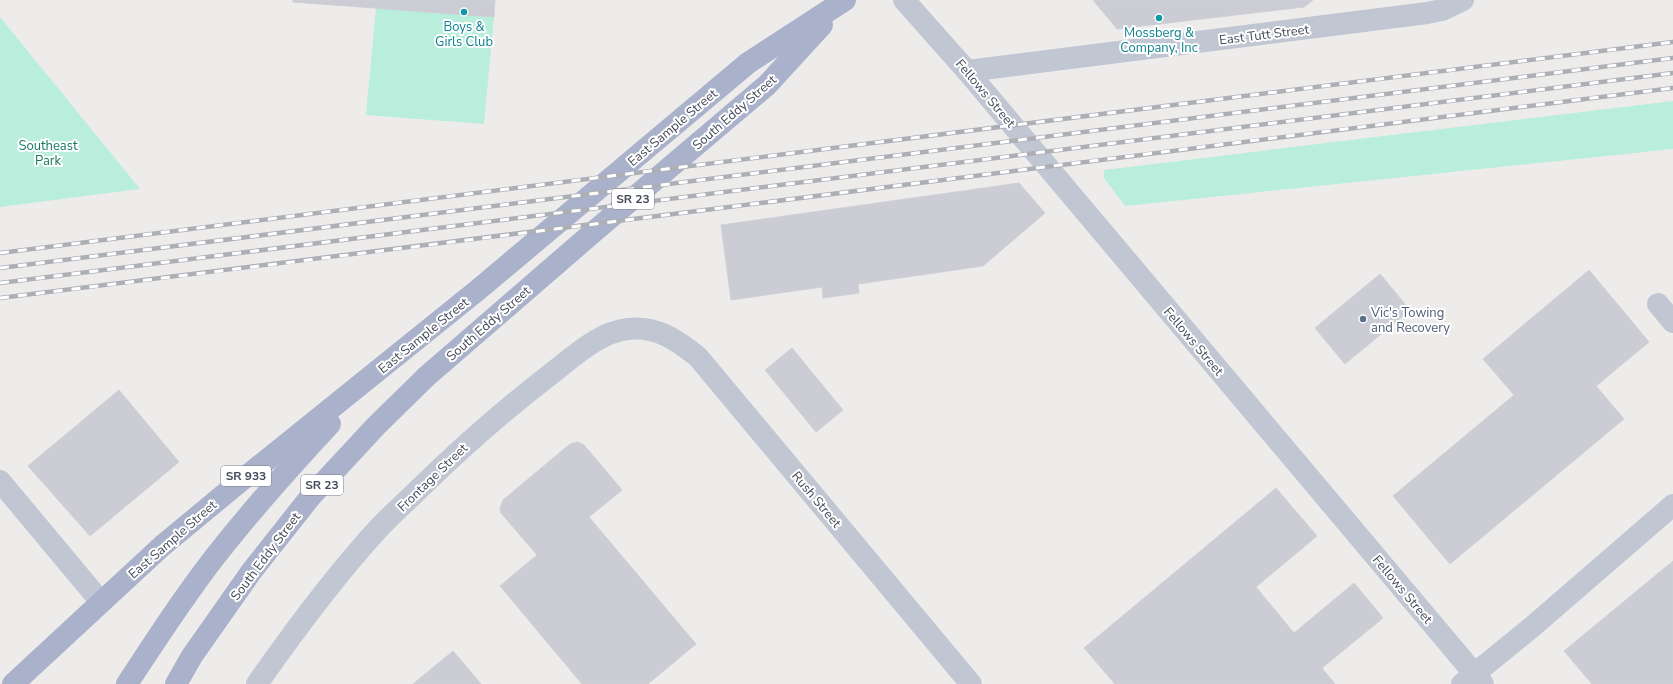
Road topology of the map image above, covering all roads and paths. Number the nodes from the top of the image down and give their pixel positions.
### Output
1 (904, 0) edge
2 (1462, 0) edge
3 (844, 1) edge
4 (967, 71) junction
5 (1658, 304) dead end
6 (1673, 322) edge
7 (651, 329) joint
8 (397, 356) junction
9 (0, 481) edge
10 (1673, 505) edge
11 (101, 602) junction
12 (1473, 681) edge
13 (13, 684) edge
14 (127, 684) edge
15 (176, 684) edge
16 (257, 684) edge
17 (971, 684) edge

1 - 4 street, Fellows Street
2 - 4 street, East Tutt Street
3 - 8 main road, East Sample Street / SR 23
3 - 15 main road, South Eddy Street / SR 23
4 - 12 street, Fellows Street
5 - 6 street
7 - 16 street, Frontage Street
7 - 17 street, Rush Street
8 - 11 main road, East Sample Street / SR 933
8 - 14 main road, SR 23
9 - 11 street
10 - 12 street
11 - 13 main road, East Sample Street / SR 933

